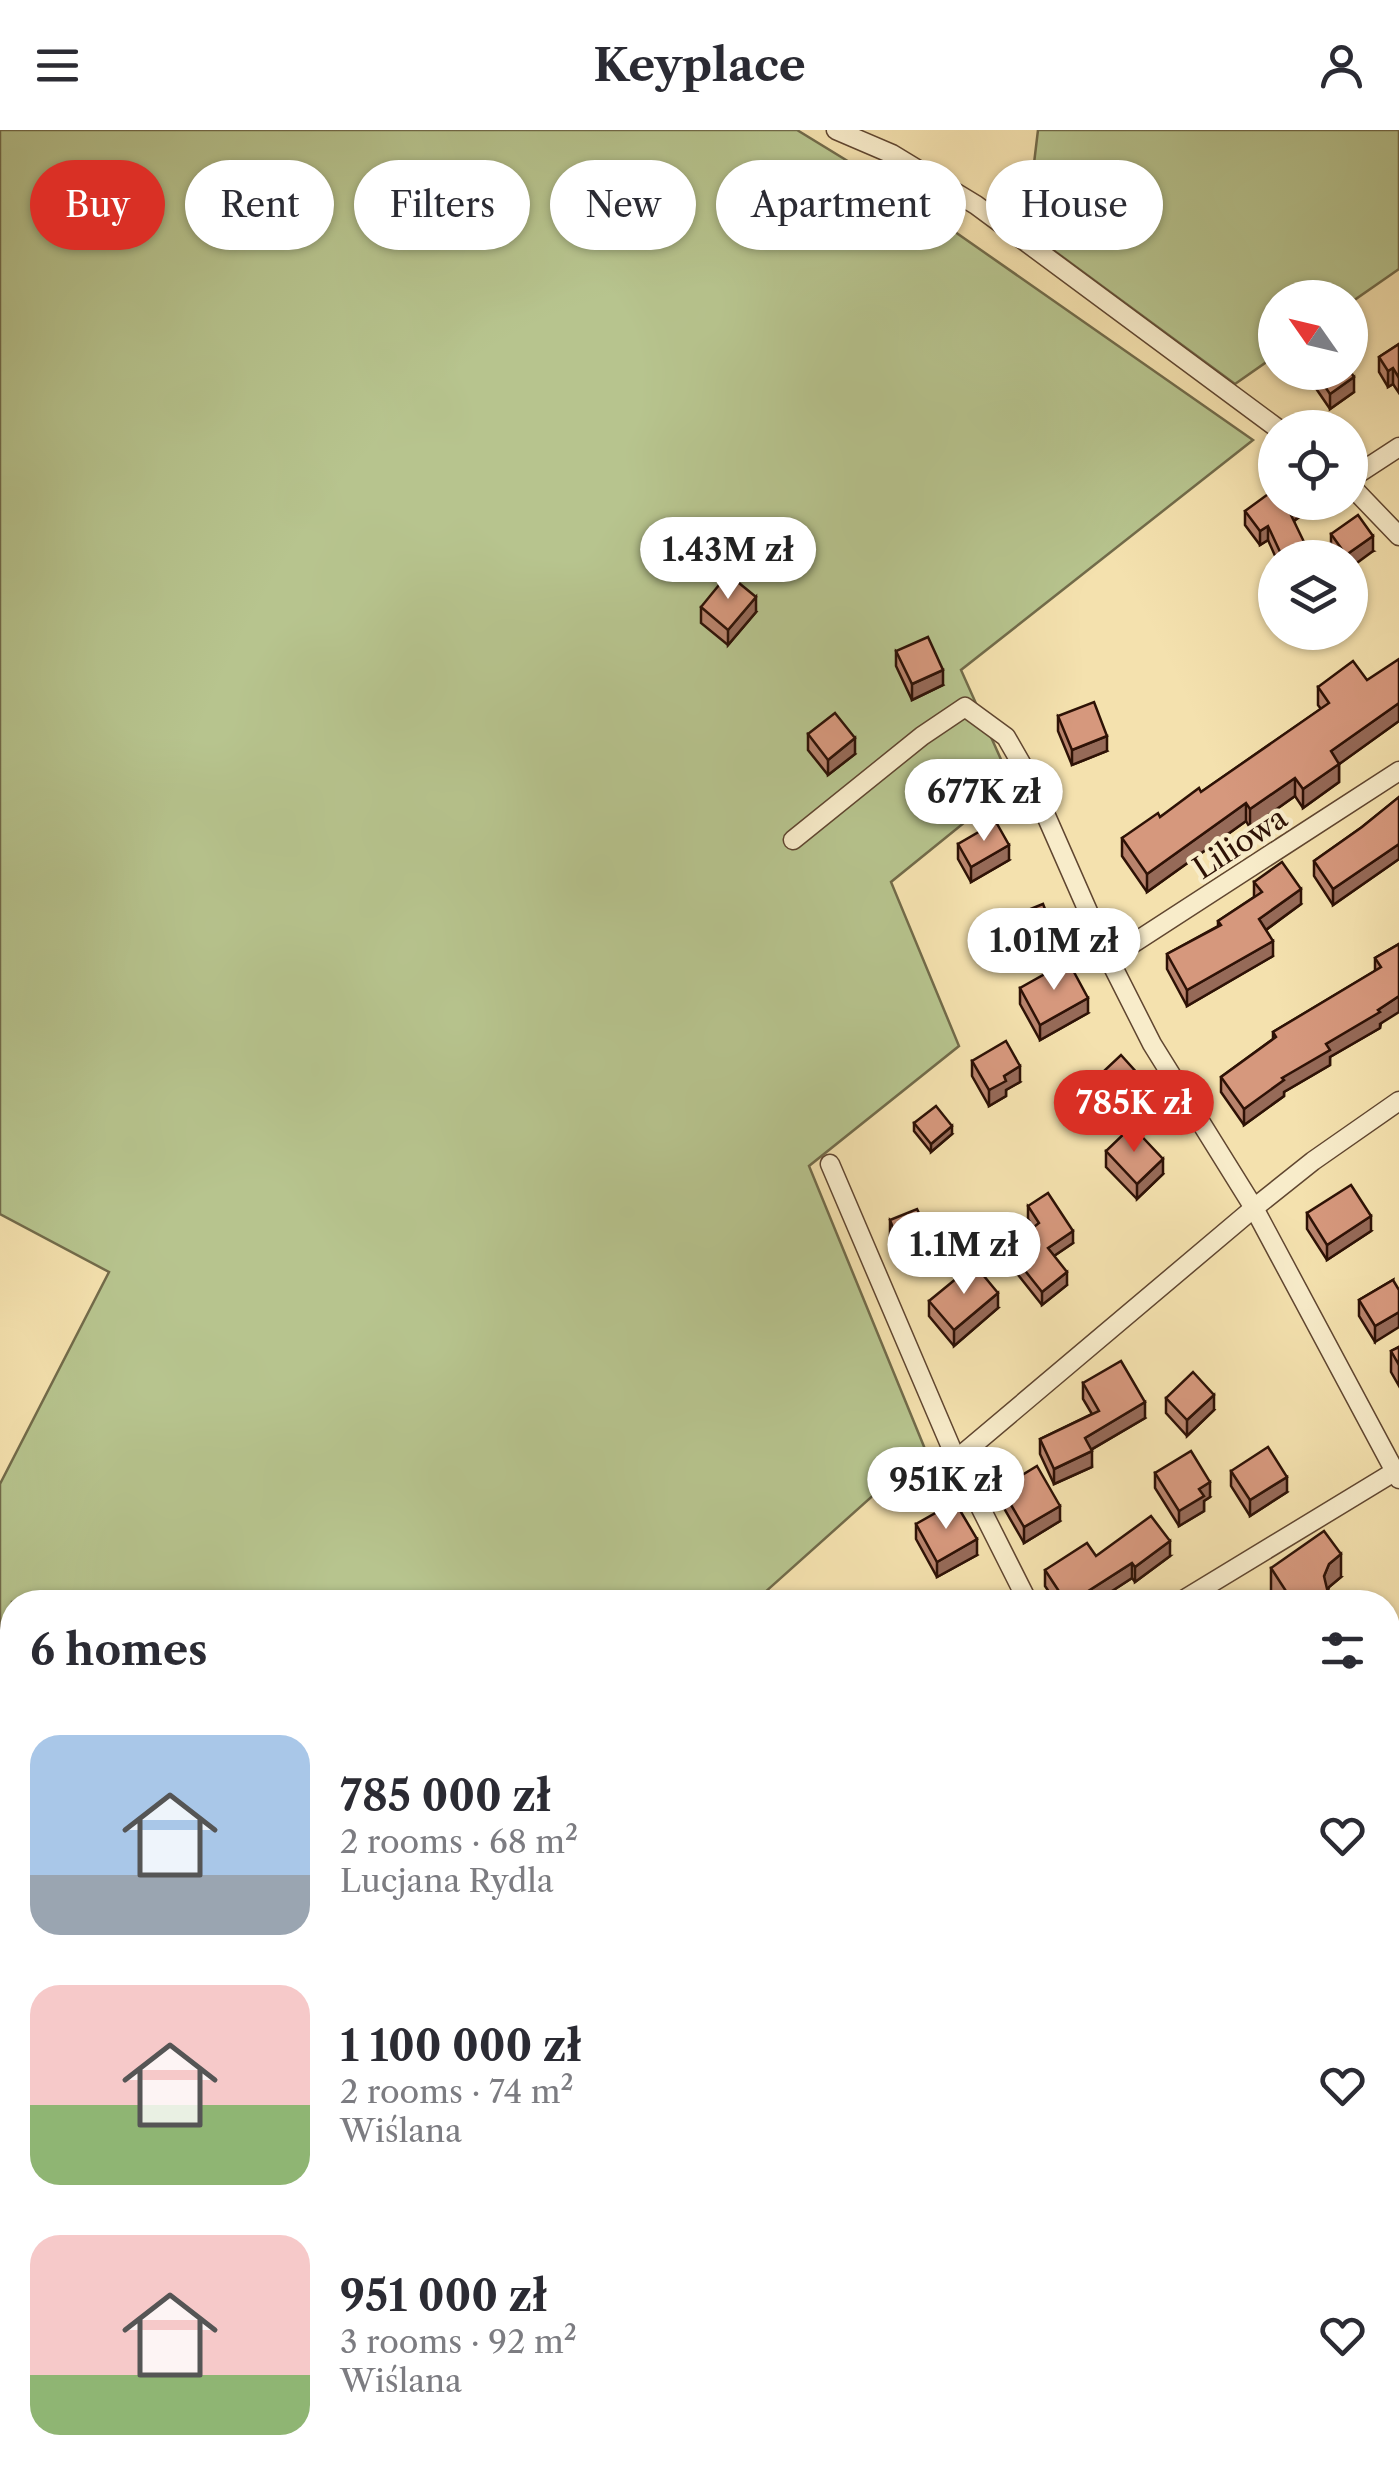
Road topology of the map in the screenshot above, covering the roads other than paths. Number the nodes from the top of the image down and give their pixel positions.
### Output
1 (836, 130) edge
2 (1258, 414) edge
3 (1399, 446) edge
4 (1368, 469) edge
5 (1368, 502) edge
6 (1399, 536) edge
7 (1399, 771) edge
8 (792, 840) dead end
9 (1110, 959) junction
10 (1399, 1101) edge
11 (830, 1164) dead end
12 (1254, 1208) junction
13 (956, 1459) junction
14 (1398, 1473) edge
15 (908, 1500) dead end
16 (1022, 1590) edge
17 (1200, 1590) edge

1 - 2 street
3 - 4 street
5 - 6 street
7 - 9 street, Liliowa
8 - 9 street
9 - 12 street
10 - 12 street
11 - 13 street
12 - 13 street
12 - 14 street
13 - 15 street
13 - 16 street
14 - 17 street

